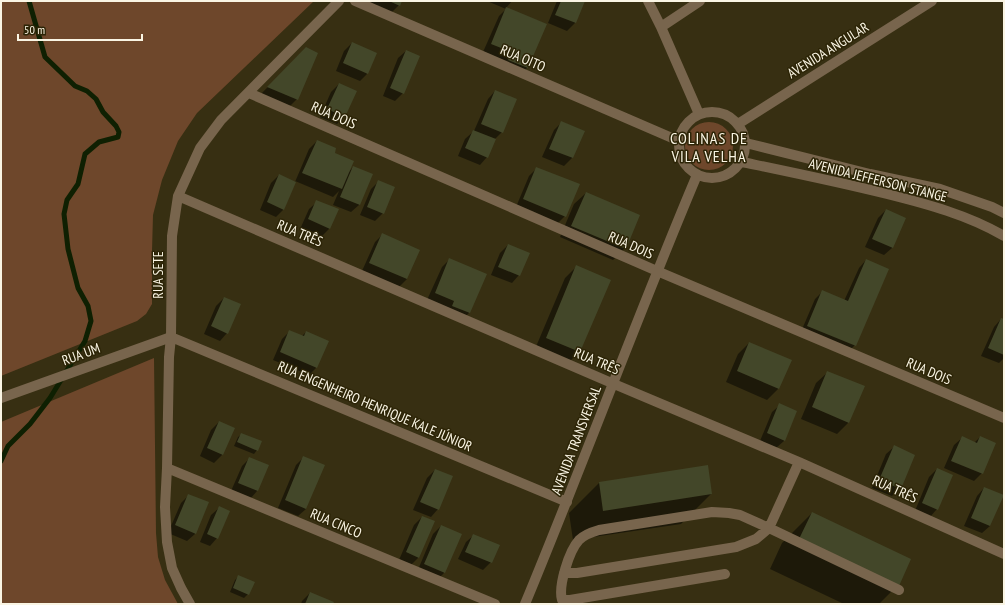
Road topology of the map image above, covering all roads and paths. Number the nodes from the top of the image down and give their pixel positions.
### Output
1 (339, 1) edge
2 (355, 1) edge
3 (648, 1) edge
4 (700, 1) edge
5 (932, 1) edge
6 (661, 27) junction
7 (249, 93) junction
8 (699, 114) junction
9 (738, 124) junction
10 (679, 141) junction
11 (746, 143) junction
12 (742, 162) junction
13 (697, 175) junction
14 (178, 196) junction
15 (1004, 214) edge
16 (1004, 236) edge
17 (657, 271) junction
18 (171, 337) junction
19 (614, 384) junction
20 (1, 398) edge
21 (1004, 418) edge
22 (799, 462) junction
23 (167, 468) junction
24 (568, 502) junction
25 (769, 528) junction
26 (1004, 554) edge
27 (564, 573) junction
28 (725, 574) dead end
29 (898, 590) dead end
30 (190, 604) edge
31 (495, 604) edge
32 (525, 604) edge

1 - 7 street, RUA SETE
2 - 10 street, RUA OITO
3 - 6 street
4 - 6 street
5 - 9 street, AVENIDA ANGULAR
6 - 8 street
7 - 14 street, RUA SETE
7 - 17 street, RUA DOIS
8 - 9 street
8 - 10 street
9 - 11 street
10 - 13 street
11 - 12 street
11 - 15 street, AVENIDA JEFFERSON STANGE
12 - 13 street
12 - 16 street, AVENIDA JEFFERSON STANGE
13 - 17 street, AVENIDA TRANSVERSAL
14 - 18 street, RUA SETE
14 - 19 street, RUA TRÊS
17 - 19 street, AVENIDA TRANSVERSAL
17 - 21 street, RUA DOIS
18 - 20 street, RUA UM
18 - 23 street, RUA SETE
18 - 24 street, RUA ENGENHEIRO HENRIQUE KALE JÚNIOR
19 - 22 street, RUA TRÊS
19 - 24 street, AVENIDA TRANSVERSAL
22 - 25 street
22 - 26 street, RUA TRÊS
23 - 30 street, RUA SETE
23 - 31 street, RUA CINCO
24 - 32 street, AVENIDA TRANSVERSAL
25 - 27 street
25 - 27 street
25 - 29 street
27 - 28 street

